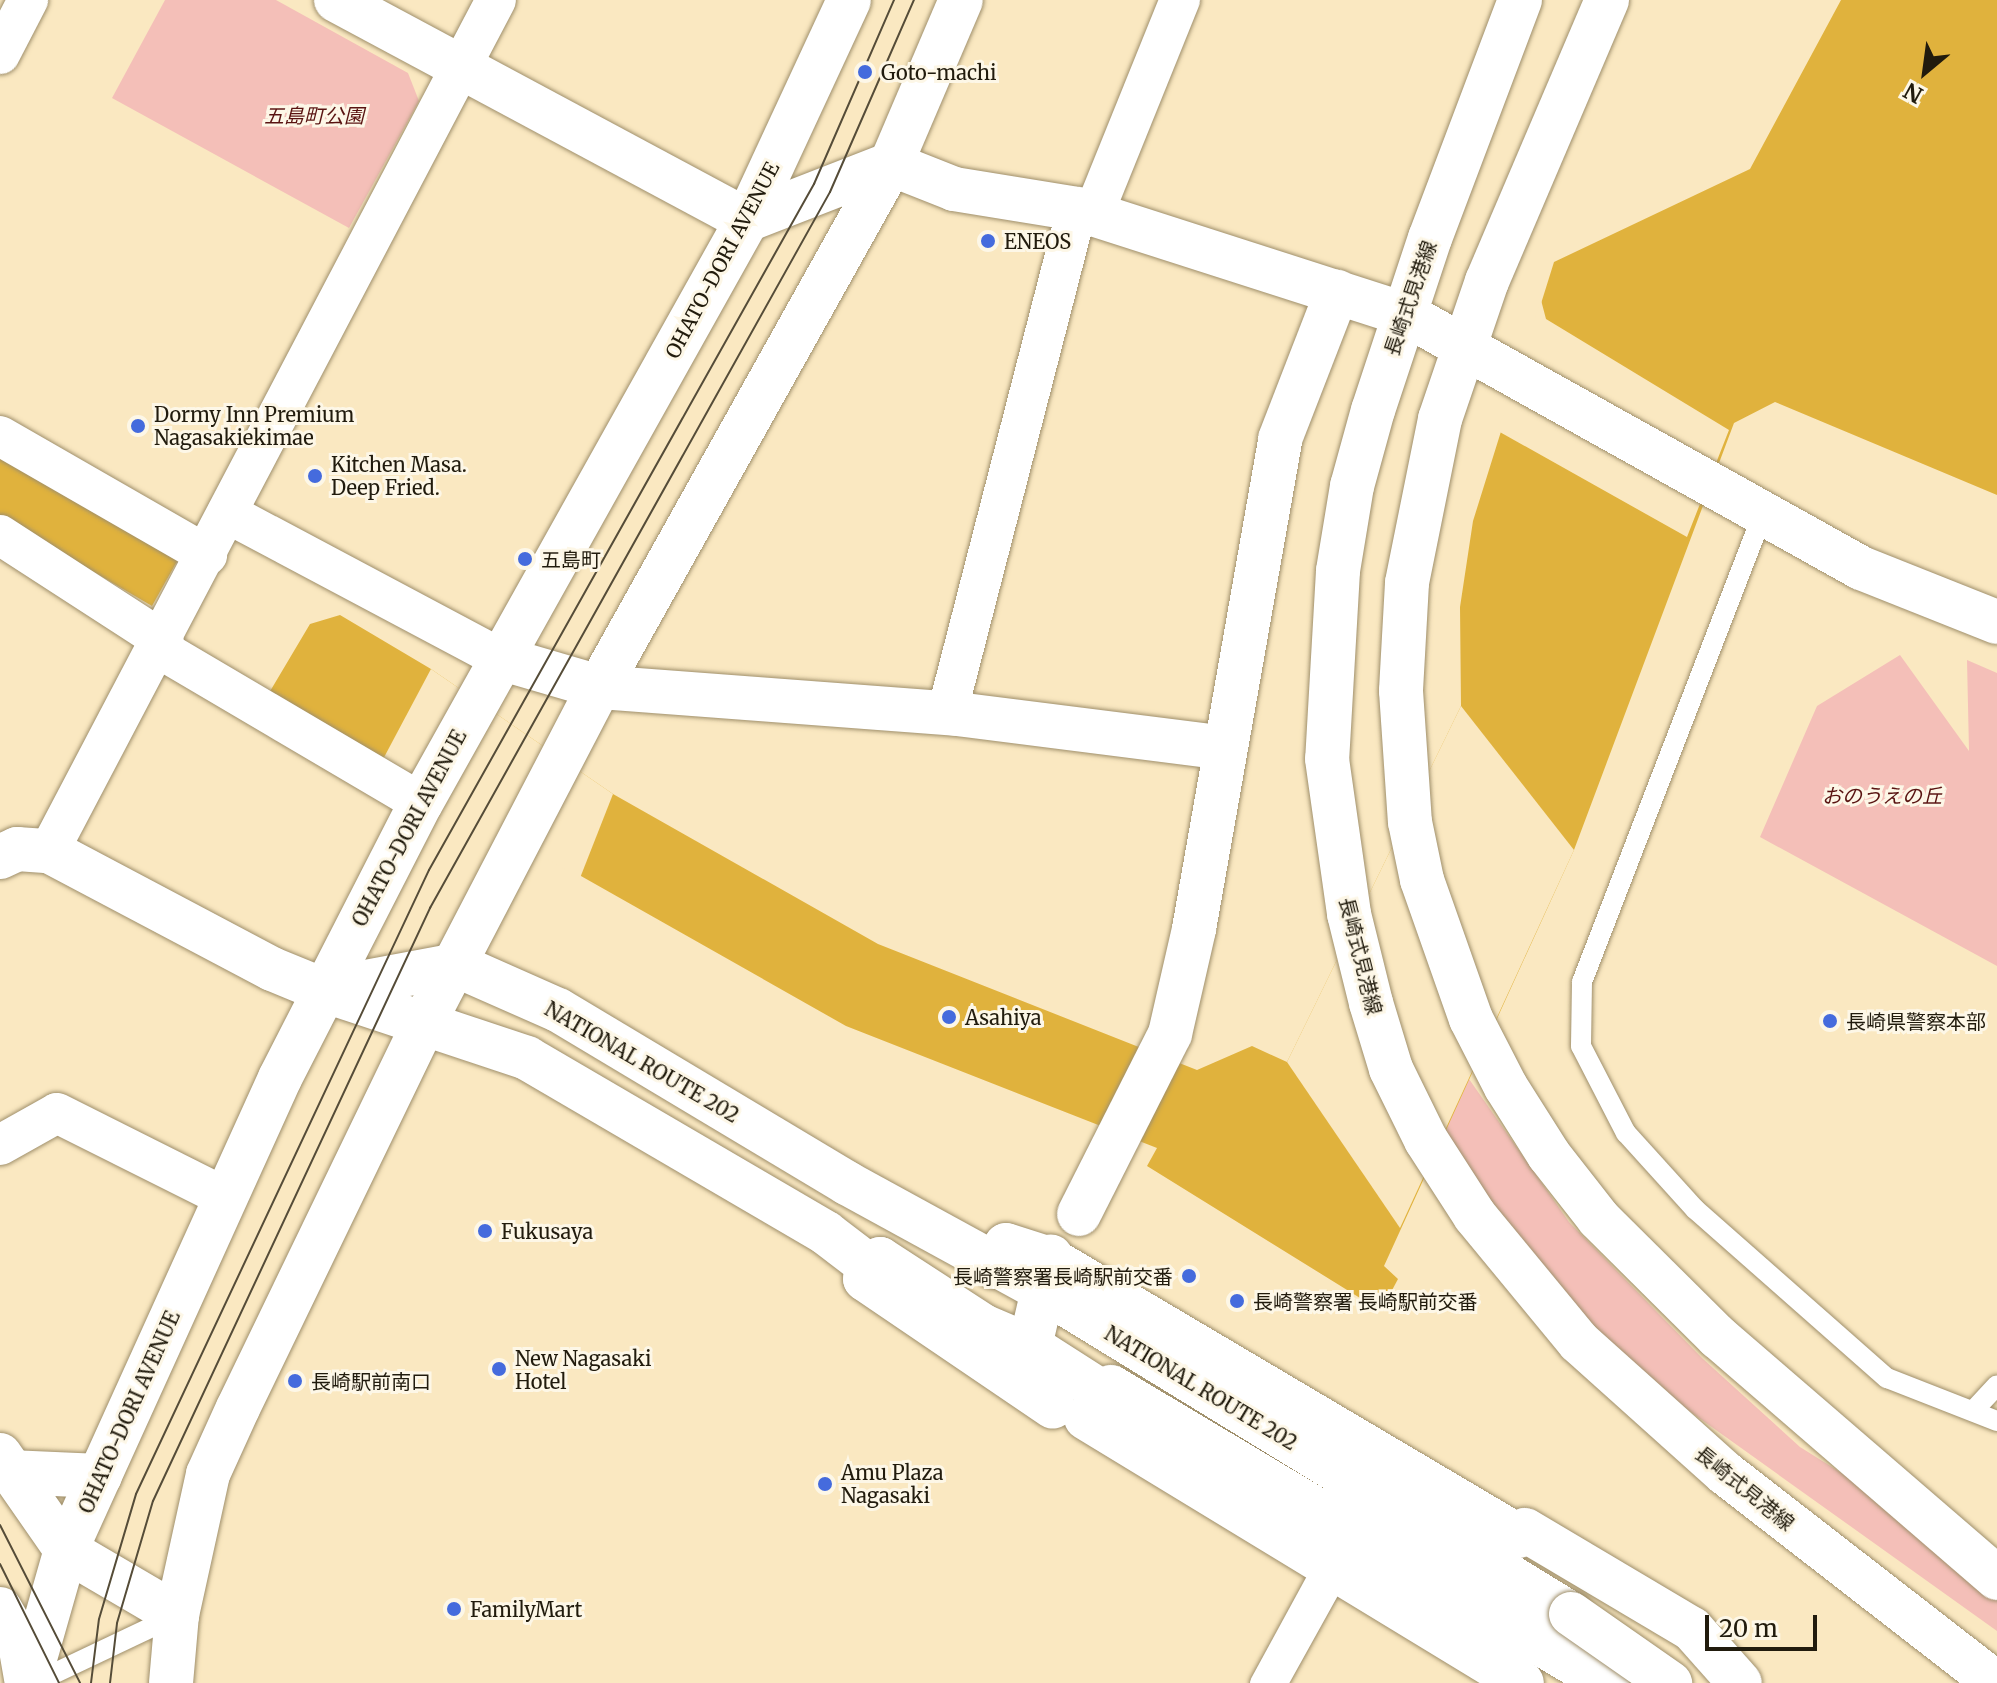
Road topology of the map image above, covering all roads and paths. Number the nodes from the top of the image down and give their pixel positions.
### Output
1 (28, 0) edge
2 (336, 0) edge
3 (496, 0) edge
4 (849, 0) edge
5 (961, 0) edge
6 (1180, 0) edge
7 (1520, 0) edge
8 (1607, 0) edge
9 (0, 54) edge
10 (462, 65) junction
11 (891, 164) junction
12 (1085, 212) junction
13 (747, 220) junction
14 (1337, 292) junction
15 (1405, 314) junction
16 (1466, 344) junction
17 (0, 436) edge
18 (1764, 511) junction
19 (227, 513) junction
20 (0, 535) edge
21 (207, 555) junction
22 (1997, 622) edge
23 (162, 645) junction
24 (491, 673) junction
25 (599, 687) junction
26 (947, 713) junction
27 (1225, 748) junction
28 (423, 798) junction
29 (49, 851) junction
30 (0, 857) edge
31 (456, 965) junction
32 (323, 990) junction
33 (425, 1021) junction
34 (0, 1145) edge
35 (223, 1196) junction
36 (1079, 1214) junction
37 (872, 1268) junction
38 (1097, 1289) junction
39 (1040, 1303) junction
40 (1997, 1385) edge
41 (1098, 1402) junction
42 (1973, 1411) junction
43 (1997, 1421) edge
44 (4, 1464) edge
45 (100, 1476) junction
46 (1518, 1536) junction
47 (66, 1550) junction
48 (1333, 1568) junction
49 (1997, 1578) edge
50 (0, 1609) edge
51 (177, 1615) junction
52 (1562, 1630) junction
53 (1709, 1644) junction
54 (27, 1683) edge
55 (34, 1683) edge
56 (171, 1683) edge
57 (1260, 1683) edge
58 (1278, 1683) edge
59 (1522, 1683) edge
60 (1607, 1683) edge
61 (1653, 1683) edge
62 (1671, 1683) edge
63 (1740, 1683) edge
64 (1996, 1683) edge

1 - 9 street
2 - 10 main road
3 - 10 street
4 - 13 main road, OHATO-DORI AVENUE
5 - 11 main road
6 - 12 street
7 - 15 main road, 長崎式見港線
8 - 16 main road
10 - 13 main road
10 - 19 street
11 - 12 main road
11 - 13 main road
11 - 25 main road
12 - 14 main road
12 - 26 street
13 - 24 main road, OHATO-DORI AVENUE
14 - 15 main road
14 - 27 main road
15 - 16 main road
15 - 64 main road, 長崎式見港線
16 - 18 main road
16 - 49 main road
17 - 21 street
18 - 22 main road
18 - 42 lane
19 - 21 street
19 - 24 street
20 - 23 street
21 - 23 street
23 - 28 street
23 - 29 street
24 - 25 main road
24 - 28 main road, OHATO-DORI AVENUE
25 - 26 main road
25 - 31 main road
26 - 27 main road
27 - 36 main road
28 - 32 main road, OHATO-DORI AVENUE
29 - 30 main road
29 - 32 main road, NATIONAL ROUTE 202
31 - 32 main road
31 - 33 main road
31 - 39 main road, NATIONAL ROUTE 202
32 - 33 main road, NATIONAL ROUTE 202
32 - 35 main road, OHATO-DORI AVENUE
33 - 37 main road, NATIONAL ROUTE 202
33 - 51 main road
34 - 35 street
35 - 45 main road, OHATO-DORI AVENUE
36 - 38 main road
36 - 39 main road
37 - 39 main road, NATIONAL ROUTE 202
37 - 41 main road
38 - 39 main road
38 - 46 main road
39 - 41 main road, NATIONAL ROUTE 202
39 - 52 main road, NATIONAL ROUTE 202
40 - 42 lane
41 - 48 main road
41 - 52 main road, NATIONAL ROUTE 202
42 - 43 lane
44 - 45 main road
44 - 47 main road
45 - 47 main road, OHATO-DORI AVENUE
46 - 53 main road
46 - 61 main road
47 - 51 main road
47 - 54 main road, OHATO-DORI AVENUE
48 - 57 lane
48 - 58 lane
48 - 59 main road
50 - 54 main road
51 - 55 lane
51 - 56 main road
52 - 60 main road, NATIONAL ROUTE 202
52 - 62 main road, NATIONAL ROUTE 202, bridge
53 - 62 main road
53 - 63 main road

